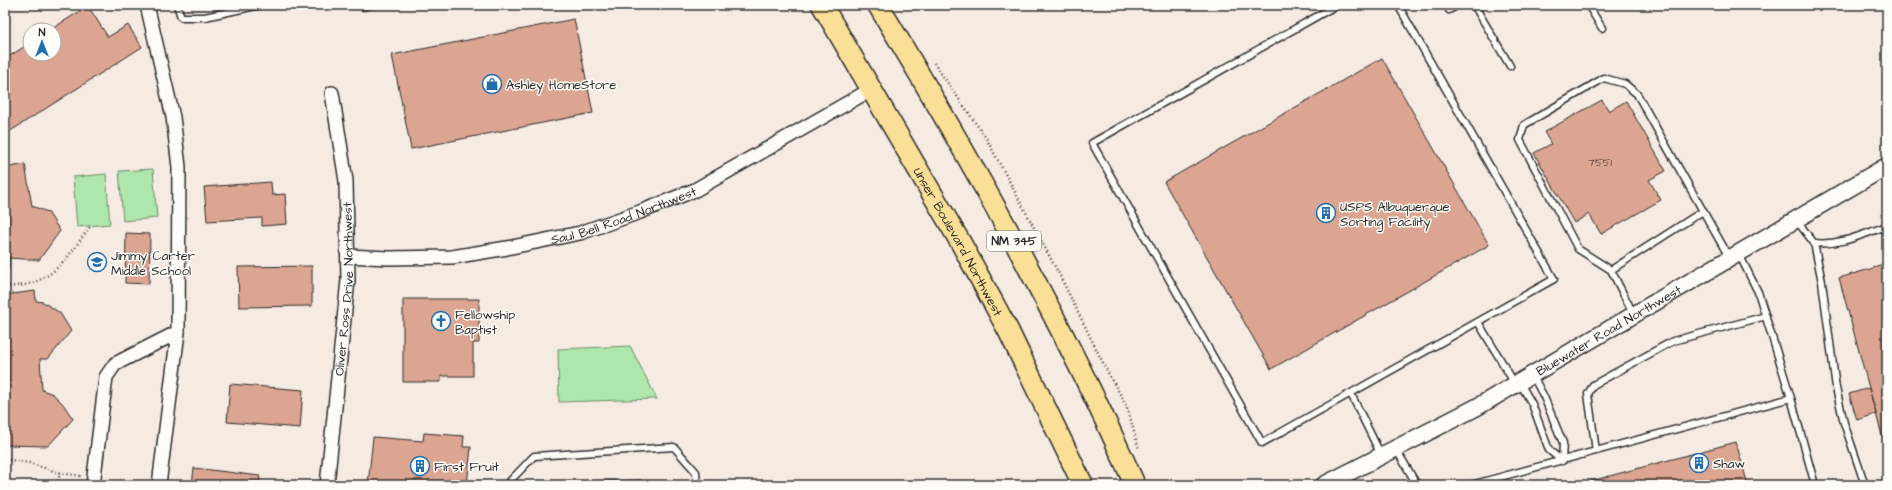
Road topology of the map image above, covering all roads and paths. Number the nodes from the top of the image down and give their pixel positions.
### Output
1 (147, 5) edge
2 (177, 5) edge
3 (260, 5) edge
4 (822, 5) edge
5 (878, 5) edge
6 (1337, 5) edge
7 (1398, 5) edge
8 (1446, 5) edge
9 (1458, 5) edge
10 (1474, 5) edge
11 (1588, 5) edge
12 (1602, 28) dead end
13 (931, 59) dead end
14 (1510, 66) dead end
15 (872, 89) junction
16 (332, 93) dead end
17 (1887, 166) edge
18 (1703, 211) junction
19 (1796, 219) junction
20 (91, 225) dead end
21 (1887, 226) edge
22 (1887, 238) edge
23 (1814, 243) junction
24 (1887, 243) edge
25 (348, 256) junction
26 (1734, 256) junction
27 (1611, 270) junction
28 (5, 286) edge
29 (1634, 315) junction
30 (1766, 316) junction
31 (1478, 322) junction
32 (178, 332) junction
33 (1522, 380) junction
34 (1351, 394) junction
35 (1791, 398) junction
36 (1396, 449) junction
37 (1596, 451) junction
38 (1141, 455) dead end
39 (1381, 456) junction
40 (5, 459) edge
41 (1562, 461) junction
42 (60, 473) junction
43 (82, 476) dead end
44 (57, 485) edge
45 (92, 485) edge
46 (159, 485) edge
47 (328, 485) edge
48 (510, 485) edge
49 (697, 485) edge
50 (1083, 485) edge
51 (1135, 485) edge
52 (1325, 485) edge
53 (1417, 485) edge
54 (1471, 485) edge
55 (1815, 485) edge
56 (1865, 485) edge

1 - 32 street
2 - 3 lane
4 - 15 main road, Unser Boulevard Northwest / NM 345
5 - 51 main road, NM 345
6 - 34 lane
7 - 31 lane
8 - 9 lane
10 - 14 lane
11 - 12 lane
13 - 38 path
15 - 25 street, Saul Bell Road Northwest
15 - 50 main road, Unser Boulevard Northwest / NM 345
16 - 25 street, Oliver Ross Drive Northwest
17 - 19 street, Bluewater Road Northwest
18 - 26 lane
18 - 27 lane
18 - 27 lane
19 - 23 lane
19 - 26 street, Bluewater Road Northwest
20 - 28 path
21 - 23 lane
22 - 24 path
23 - 56 lane
25 - 47 street, Oliver Ross Drive Northwest
26 - 29 street, Bluewater Road Northwest
26 - 30 lane
27 - 29 lane
29 - 33 street, Bluewater Road Northwest
30 - 35 lane
30 - 37 lane
31 - 33 lane
31 - 34 lane
32 - 45 street
32 - 46 street
33 - 36 street, Bluewater Road Northwest
33 - 41 lane
33 - 41 lane
34 - 39 lane
35 - 37 lane
35 - 55 lane
36 - 39 street, Bluewater Road Northwest
36 - 53 lane
37 - 41 lane
39 - 52 street, Bluewater Road Northwest
40 - 42 path
41 - 54 lane
42 - 43 path
42 - 44 path
48 - 49 lane

